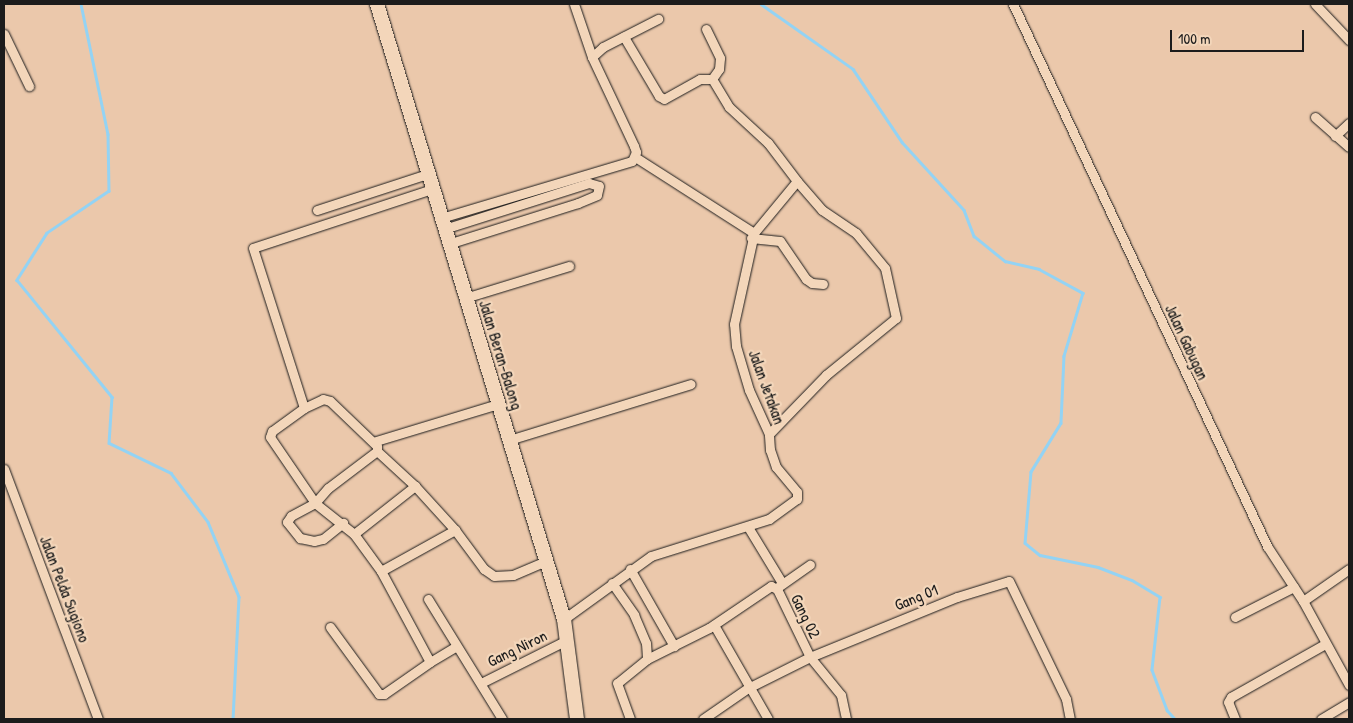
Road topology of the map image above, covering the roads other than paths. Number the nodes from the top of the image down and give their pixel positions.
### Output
1 (377, 4) edge
2 (574, 4) edge
3 (1013, 4) edge
4 (1314, 4) edge
5 (658, 19) dead end
6 (706, 29) dead end
7 (4, 34) edge
8 (624, 37) junction
9 (1349, 40) edge
10 (592, 57) junction
11 (712, 80) junction
12 (29, 86) dead end
13 (1315, 117) dead end
14 (1349, 123) edge
15 (1335, 136) junction
16 (1349, 147) edge
17 (635, 157) junction
18 (427, 174) junction
19 (797, 181) junction
20 (432, 189) junction
21 (317, 210) dead end
22 (442, 223) junction
23 (752, 236) junction
24 (448, 244) junction
25 (569, 266) dead end
26 (823, 284) dead end
27 (465, 298) junction
28 (691, 384) dead end
29 (498, 404) junction
30 (304, 408) junction
31 (769, 434) junction
32 (509, 440) junction
33 (376, 446) junction
34 (4, 469) edge
35 (415, 486) junction
36 (316, 502) junction
37 (343, 522) junction
38 (748, 527) junction
39 (455, 530) junction
40 (354, 534) junction
41 (546, 561) junction
42 (810, 565) dead end
43 (630, 569) junction
44 (1349, 569) edge
45 (381, 571) junction
46 (612, 583) junction
47 (779, 586) junction
48 (1294, 587) junction
49 (428, 599) dead end
50 (1303, 601) junction
51 (1235, 617) dead end
52 (564, 619) junction
53 (714, 625) junction
54 (330, 627) dead end
55 (567, 640) junction
56 (1326, 644) junction
57 (674, 646) junction
58 (455, 647) junction
59 (810, 656) junction
60 (647, 660) junction
61 (430, 662) junction
62 (481, 683) junction
63 (1349, 685) edge
64 (748, 688) junction
65 (1349, 702) edge
66 (98, 719) edge
67 (502, 719) edge
68 (577, 719) edge
69 (630, 719) edge
70 (703, 719) edge
71 (768, 719) edge
72 (846, 719) edge
73 (1070, 719) edge
74 (1235, 719) edge
75 (1321, 719) edge

1 - 18 main road, Jalan Beran-Balong
2 - 10 street
3 - 48 street, Jalan Gabugan
4 - 9 street
5 - 8 street
6 - 11 street
7 - 12 street
8 - 10 street
8 - 11 street
10 - 17 street
11 - 19 street
13 - 15 street
14 - 15 street
15 - 16 street
17 - 22 street
17 - 23 street
18 - 20 main road, Jalan Beran-Balong
18 - 21 street
19 - 23 street, Jalan Jetakan
19 - 31 street
20 - 22 main road, Jalan Beran-Balong
20 - 30 street
22 - 24 main road, Jalan Beran-Balong
22 - 24 street
23 - 26 street
23 - 31 street, Jalan Jetakan
24 - 27 main road, Jalan Beran-Balong
25 - 27 street
27 - 29 main road, Jalan Beran-Balong
28 - 32 street
29 - 32 main road, Jalan Beran-Balong
29 - 33 street
30 - 33 street
30 - 36 street
31 - 38 street, Jalan Jetakan
32 - 41 main road, Jalan Beran-Balong
33 - 35 street
33 - 36 street
34 - 66 street, Jalan Pelda Sugiono
35 - 39 street
35 - 40 street
36 - 37 street
36 - 37 street
37 - 40 street
38 - 43 street, Jalan Jetakan
38 - 47 street
39 - 41 street
39 - 45 street
40 - 45 street
41 - 52 main road, Jalan Beran-Balong
42 - 47 street
43 - 46 street, Jalan Jetakan
43 - 57 street
44 - 50 street
45 - 61 street
46 - 52 street, Jalan Jetakan
46 - 60 street
47 - 53 street, Gang 02
47 - 59 street, Gang 02
48 - 50 street, Jalan Gabugan
48 - 51 street
49 - 58 street
50 - 56 street, Jalan Gabugan
52 - 55 main road, Jalan Beran-Balong
53 - 57 street, Gang 02
53 - 64 street
54 - 61 street
55 - 62 street, Gang Niron
55 - 68 main road, Jalan Beran-Balong
56 - 63 street, Jalan Gabugan
56 - 74 street
57 - 60 street, Gang 02
58 - 61 street
58 - 62 street
59 - 64 street, Gang 01
59 - 72 street, Gang 02
59 - 73 street, Gang 01
60 - 69 street, Gang 02
62 - 67 street
64 - 70 street, Gang 01
64 - 71 street
65 - 75 street

